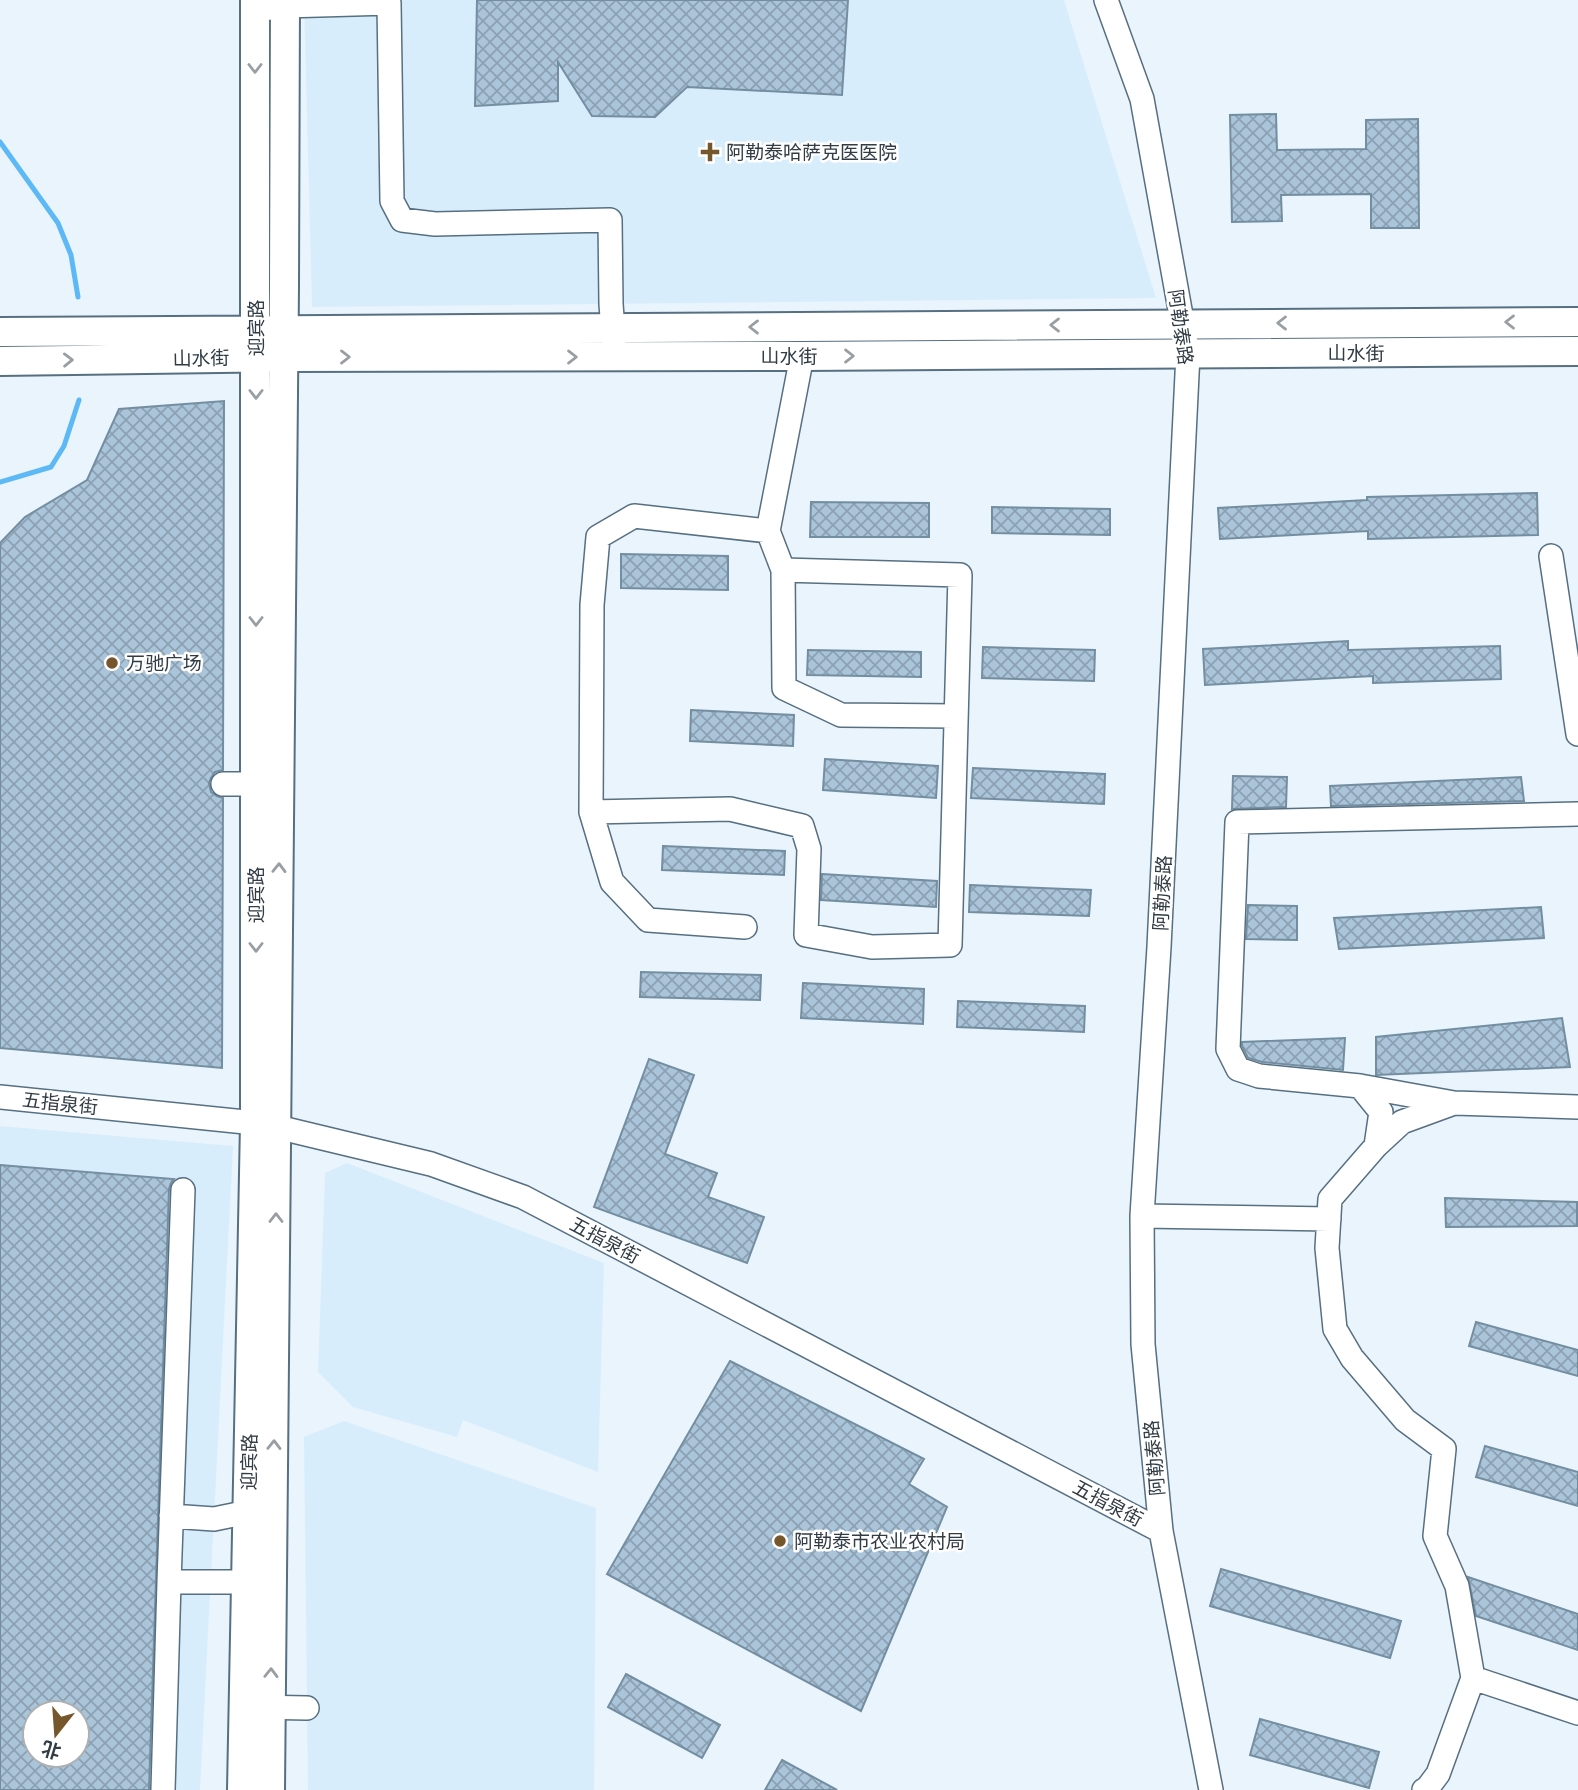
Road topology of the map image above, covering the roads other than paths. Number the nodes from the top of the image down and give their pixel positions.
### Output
1 (1106, 0) edge
2 (285, 3) edge
3 (255, 5) edge
4 (1578, 321) edge
5 (1183, 324) junction
6 (612, 327) junction
7 (0, 332) edge
8 (270, 343) junction
9 (1578, 351) edge
10 (1188, 354) junction
11 (615, 356) junction
12 (802, 356) junction
13 (0, 361) edge
14 (768, 531) junction
15 (1551, 556) dead end
16 (783, 569) junction
17 (956, 716) junction
18 (1578, 734) edge
19 (223, 784) dead end
20 (256, 784) junction
21 (591, 812) junction
22 (1578, 814) edge
23 (745, 927) dead end
24 (1360, 1086) junction
25 (0, 1097) edge
26 (1454, 1103) junction
27 (1578, 1108) edge
28 (266, 1125) junction
29 (1376, 1146) junction
30 (183, 1190) dead end
31 (1142, 1216) junction
32 (1329, 1219) junction
33 (260, 1512) junction
34 (171, 1516) junction
35 (1161, 1531) junction
36 (169, 1582) junction
37 (259, 1582) junction
38 (1473, 1678) junction
39 (257, 1707) junction
40 (307, 1708) dead end
41 (1578, 1713) edge
42 (163, 1790) edge
43 (242, 1790) edge
44 (270, 1790) edge
45 (1211, 1790) edge
46 (1423, 1790) edge

1 - 5 street, 阿勒泰路
2 - 3 street
2 - 6 street
2 - 8 main road, 迎宾路
3 -> 8 main road, 迎宾路
4 -> 5 main road, 山水街
5 -> 6 main road, 山水街
5 - 10 street, 阿勒泰路
6 - 8 main road, 山水街
6 - 11 street
7 - 8 main road, 山水街
8 -> 11 main road, 山水街
13 -> 8 main road, 山水街
8 -> 20 main road, 迎宾路
28 -> 8 main road, 迎宾路
9 - 10 main road, 山水街
12 -> 10 main road, 山水街
10 - 31 street, 阿勒泰路
11 - 12 main road, 山水街
12 - 14 street
14 - 16 street
14 - 21 street
15 - 18 street
16 - 17 street
16 - 17 street
17 - 21 street
19 - 20 street
20 -> 28 main road, 迎宾路
21 - 23 street
22 - 24 street
24 - 26 street
24 - 29 street
25 - 28 street, 五指泉街
26 - 27 street
26 - 29 street
28 - 33 main road, 迎宾路
28 - 35 street, 五指泉街
29 - 32 street
30 - 34 street
31 - 32 street
31 - 35 street, 阿勒泰路
32 - 38 street
33 - 34 street
33 - 37 main road, 迎宾路
34 - 36 street
35 - 45 street, 阿勒泰路
36 - 37 street
36 - 42 street
37 - 39 main road, 迎宾路
38 - 41 street
38 - 46 street
39 - 40 street
39 - 43 main road, 迎宾路
39 - 44 main road, 迎宾路

